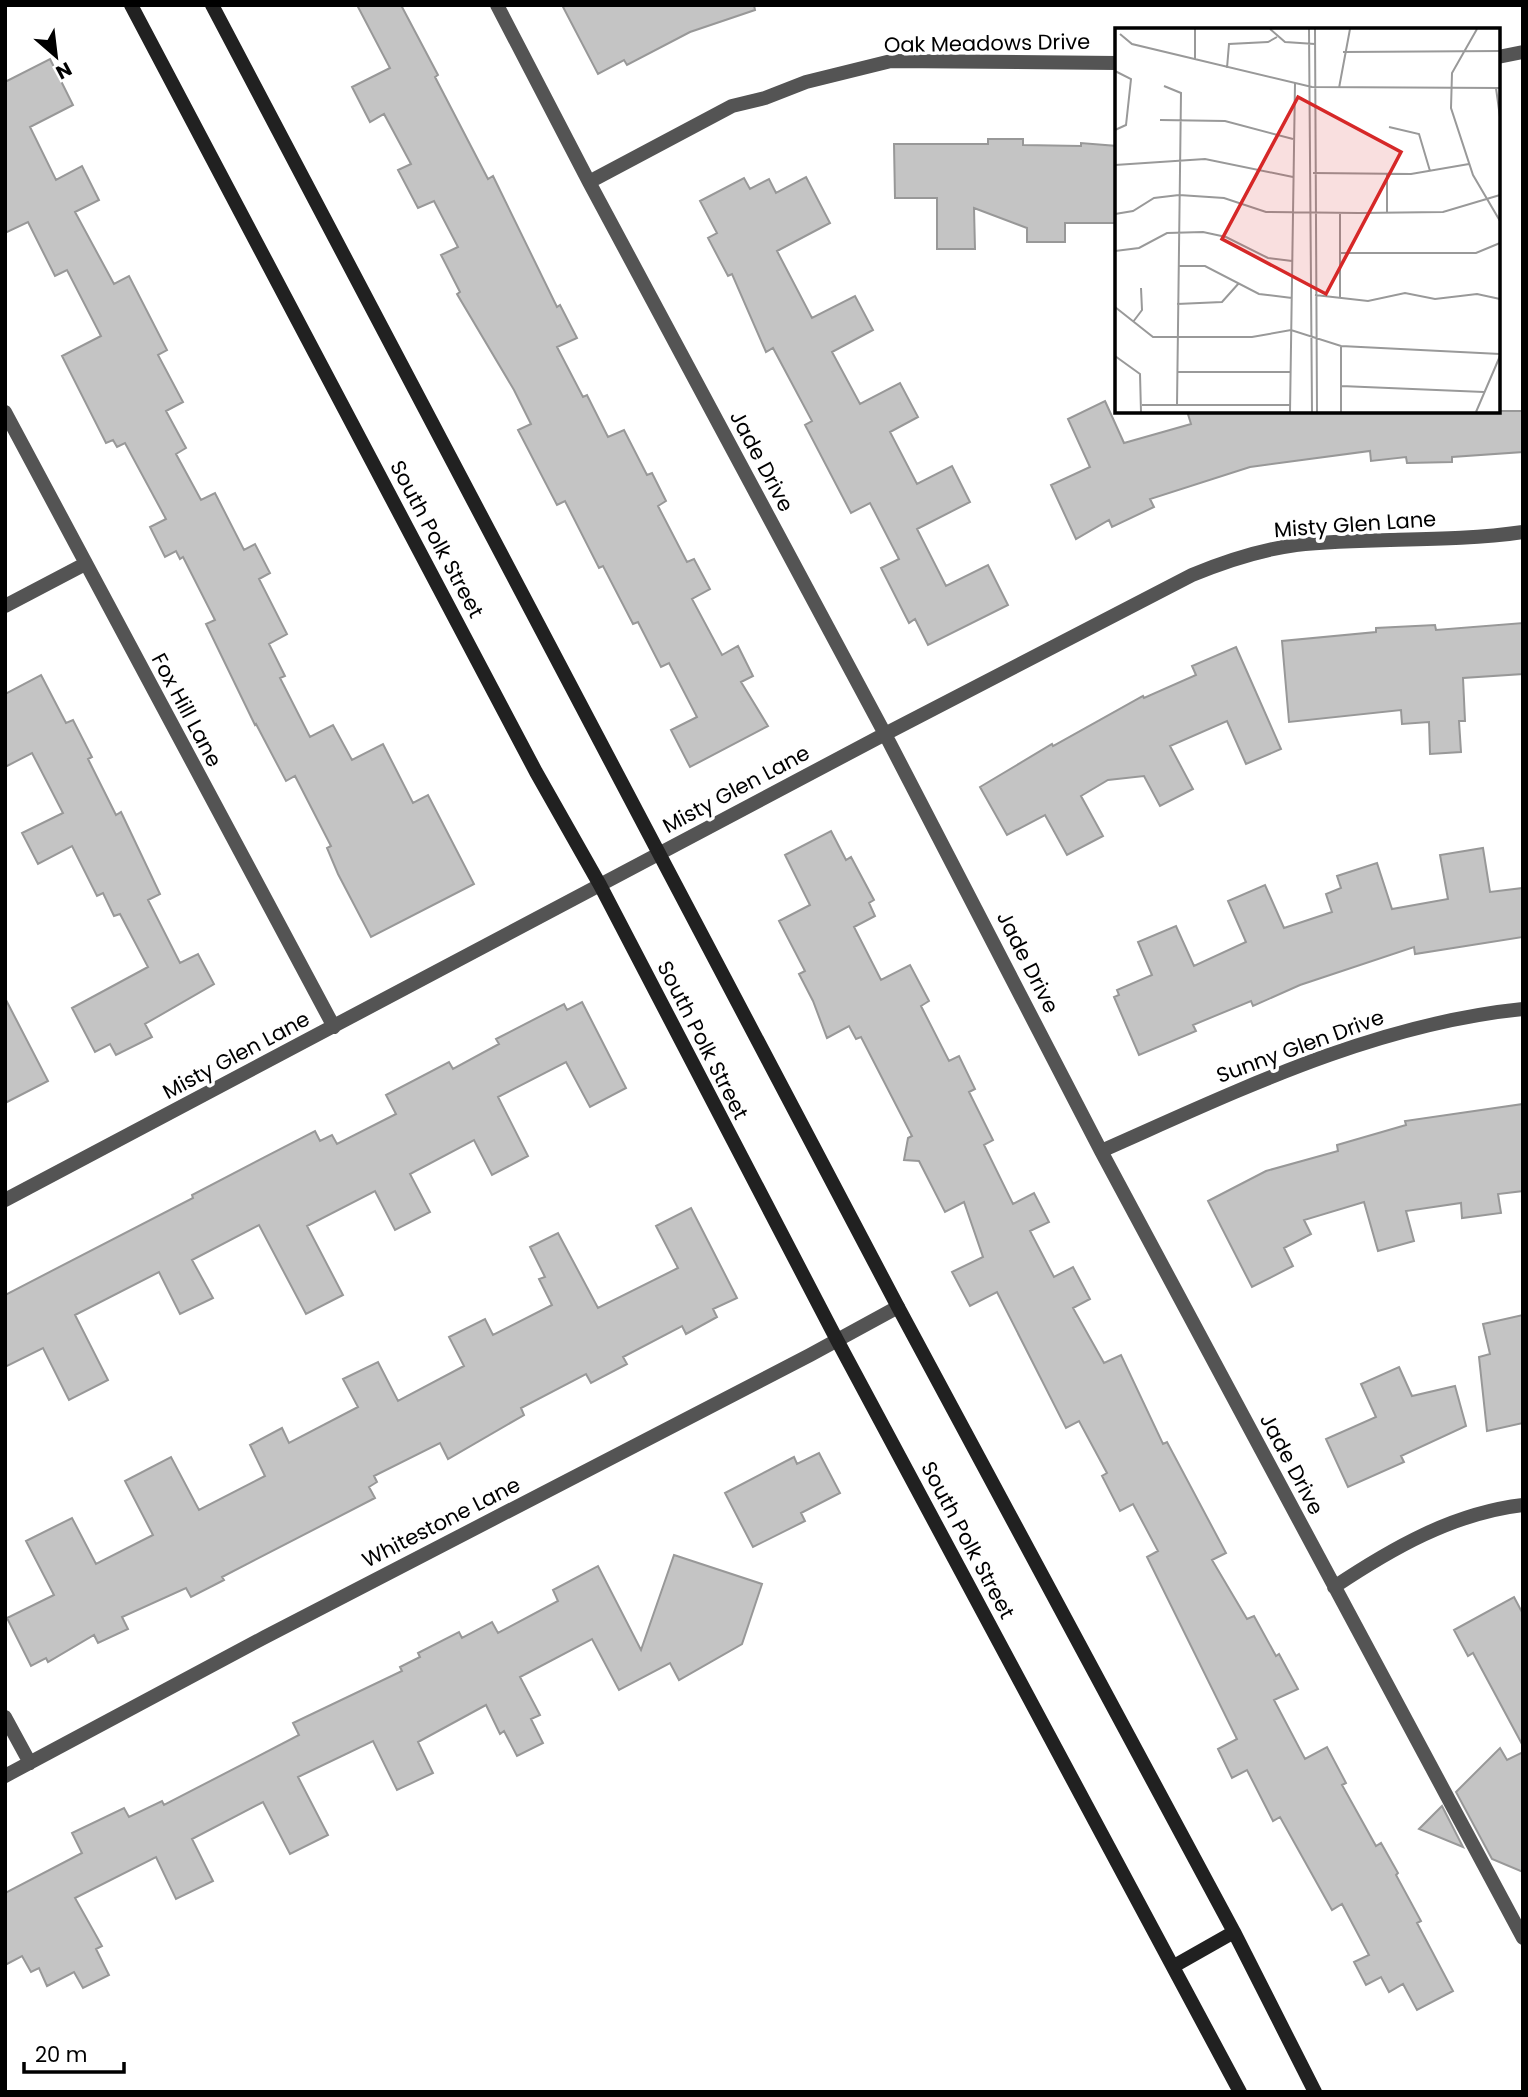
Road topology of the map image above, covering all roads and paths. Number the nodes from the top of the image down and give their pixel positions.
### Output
1 (131, 5) edge
2 (212, 5) edge
3 (497, 5) edge
4 (1523, 52) edge
5 (1500, 57) edge
6 (1115, 63) edge
7 (589, 182) junction
8 (5, 412) edge
9 (1523, 532) edge
10 (85, 564) junction
11 (5, 606) edge
12 (885, 734) junction
13 (660, 854) junction
14 (600, 885) junction
15 (1523, 1009) edge
16 (334, 1027) junction
17 (1101, 1151) junction
18 (5, 1200) edge
19 (898, 1307) junction
20 (837, 1340) junction
21 (1523, 1505) edge
22 (1334, 1587) junction
23 (5, 1717) edge
24 (30, 1763) junction
25 (5, 1776) edge
26 (1234, 1932) junction
27 (1523, 1938) edge
28 (1174, 1966) junction
29 (1240, 2092) edge
30 (1315, 2092) edge

1 - 14 main road, South Polk Street
2 - 13 main road
3 - 7 street, Jade Drive
4 - 5 street
6 - 7 street, Oak Meadows Drive
7 - 12 street, Jade Drive
8 - 10 street, Fox Hill Lane
9 - 12 street, Misty Glen Lane
10 - 11 street
10 - 16 street, Fox Hill Lane
12 - 13 street, Misty Glen Lane
12 - 17 street, Jade Drive
13 - 14 street, Misty Glen Lane
13 - 19 main road
14 - 16 street, Misty Glen Lane
14 - 20 main road, South Polk Street
15 - 17 street, Sunny Glen Drive
16 - 18 street, Misty Glen Lane
17 - 22 street, Jade Drive
19 - 20 street, Whitestone Lane
19 - 26 main road
20 - 24 street, Whitestone Lane
20 - 28 main road, South Polk Street
21 - 22 street
22 - 27 street, Jade Drive
23 - 24 street
24 - 25 street, Whitestone Lane
26 - 28 main road
26 - 30 main road
28 - 29 main road, South Polk Street

